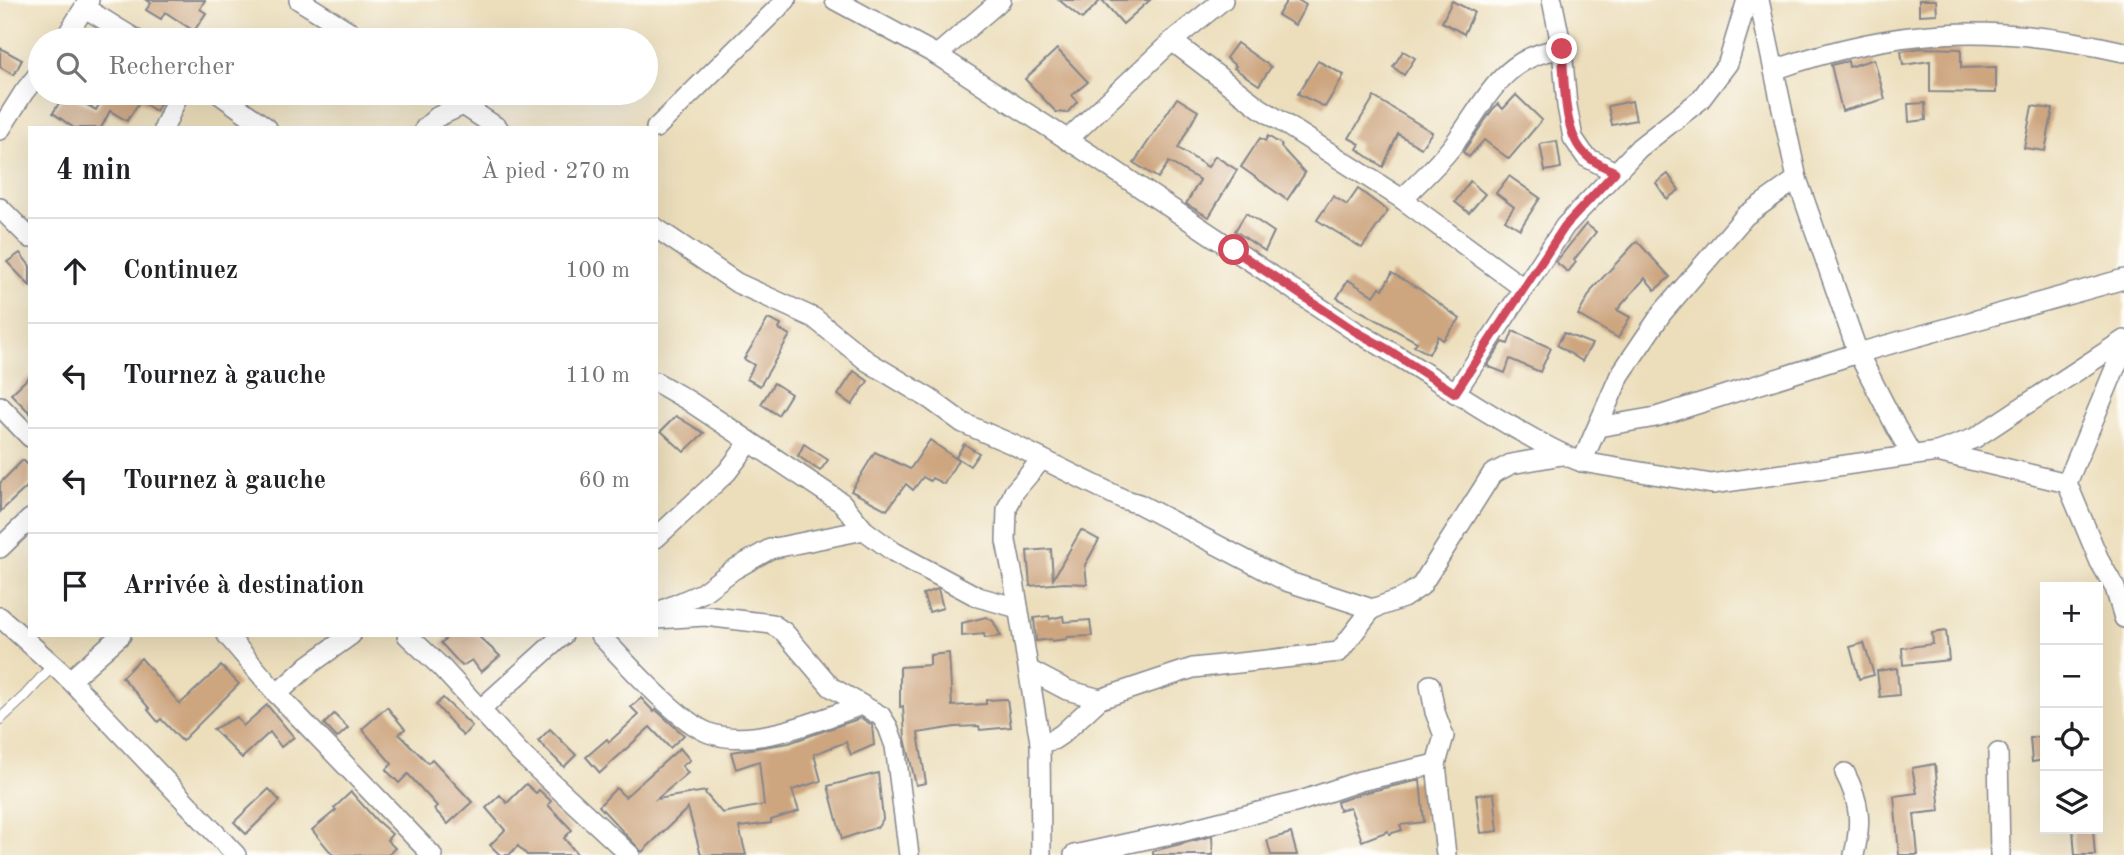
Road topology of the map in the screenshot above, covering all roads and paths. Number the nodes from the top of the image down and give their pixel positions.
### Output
1 (299, 0) edge
2 (786, 0) edge
3 (835, 0) edge
4 (1001, 0) edge
5 (1223, 0) edge
6 (1552, 0) edge
7 (1747, 0) edge
8 (1759, 0) edge
9 (87, 4) edge
10 (72, 28) edge
11 (120, 28) edge
12 (344, 28) edge
13 (1172, 41) junction
14 (1562, 49) junction
15 (2124, 52) edge
16 (937, 55) junction
17 (1774, 70) junction
18 (28, 87) edge
19 (174, 105) edge
20 (235, 105) edge
21 (461, 105) edge
22 (464, 105) edge
23 (165, 126) edge
24 (264, 126) edge
25 (427, 126) edge
26 (495, 126) edge
27 (658, 126) edge
28 (0, 130) edge
29 (1067, 140) junction
30 (1615, 172) junction
31 (1797, 179) junction
32 (1402, 198) junction
33 (0, 208) edge
34 (658, 229) edge
35 (28, 236) edge
36 (2124, 279) edge
37 (1523, 288) junction
38 (2124, 340) edge
39 (2124, 347) edge
40 (1858, 353) junction
41 (658, 383) edge
42 (1455, 393) junction
43 (0, 406) edge
44 (1598, 427) junction
45 (28, 435) edge
46 (750, 442) junction
47 (1937, 452) junction
48 (1562, 455) junction
49 (1912, 455) junction
50 (1042, 459) junction
51 (1582, 462) junction
52 (2067, 483) junction
53 (28, 521) edge
54 (864, 530) junction
55 (658, 536) edge
56 (0, 548) edge
57 (1018, 608) junction
58 (1372, 609) junction
59 (658, 612) edge
60 (0, 617) edge
61 (2124, 618) edge
62 (658, 619) edge
63 (119, 637) edge
64 (229, 637) edge
65 (348, 637) edge
66 (409, 637) edge
67 (561, 637) edge
68 (602, 637) edge
69 (52, 666) junction
70 (1029, 670) junction
71 (70, 680) junction
72 (1430, 685) dead end
73 (277, 694) junction
74 (1100, 699) junction
75 (861, 705) junction
76 (481, 709) junction
77 (0, 719) edge
78 (1040, 742) junction
79 (1998, 753) dead end
80 (1436, 764) junction
81 (1845, 773) dead end
82 (236, 855) edge
83 (432, 855) edge
84 (630, 855) edge
85 (909, 855) edge
86 (1041, 855) edge
87 (1074, 855) edge
88 (1446, 855) edge
89 (1854, 855) edge
90 (2000, 855) edge

1 - 12 street
2 - 27 street
3 - 16 street
4 - 16 street
5 - 13 street
6 - 14 street
7 - 30 street
8 - 17 street
9 - 10 street
9 - 11 street
13 - 29 street
13 - 32 street
14 - 30 street
14 - 32 street
15 - 17 street
16 - 29 street
17 - 31 street
18 - 28 street
19 - 23 street
20 - 24 street
21 - 25 street
22 - 26 street
29 - 42 street
30 - 37 street
31 - 40 street
31 - 44 street
32 - 37 street
33 - 35 street
34 - 50 street
36 - 40 street
37 - 42 street
38 - 47 street
39 - 52 street
40 - 44 street
40 - 49 street
41 - 46 street
42 - 48 street
43 - 45 street
44 - 51 street
46 - 54 street
46 - 55 street
47 - 49 street
47 - 52 street
48 - 51 street
48 - 58 street
49 - 51 street
50 - 57 street
50 - 58 street
52 - 61 street
53 - 56 street
54 - 57 street
54 - 59 street
57 - 70 street
58 - 74 street
60 - 69 street
62 - 75 street
63 - 71 street
64 - 73 street
65 - 73 street
66 - 76 street
67 - 76 street
68 - 75 street
69 - 71 street
69 - 77 lane
70 - 74 street
70 - 78 street
71 - 82 street
72 - 80 street
73 - 83 street
74 - 78 street
75 - 85 street
76 - 84 street
78 - 86 street
79 - 90 street
80 - 87 street
80 - 88 street
81 - 89 street

